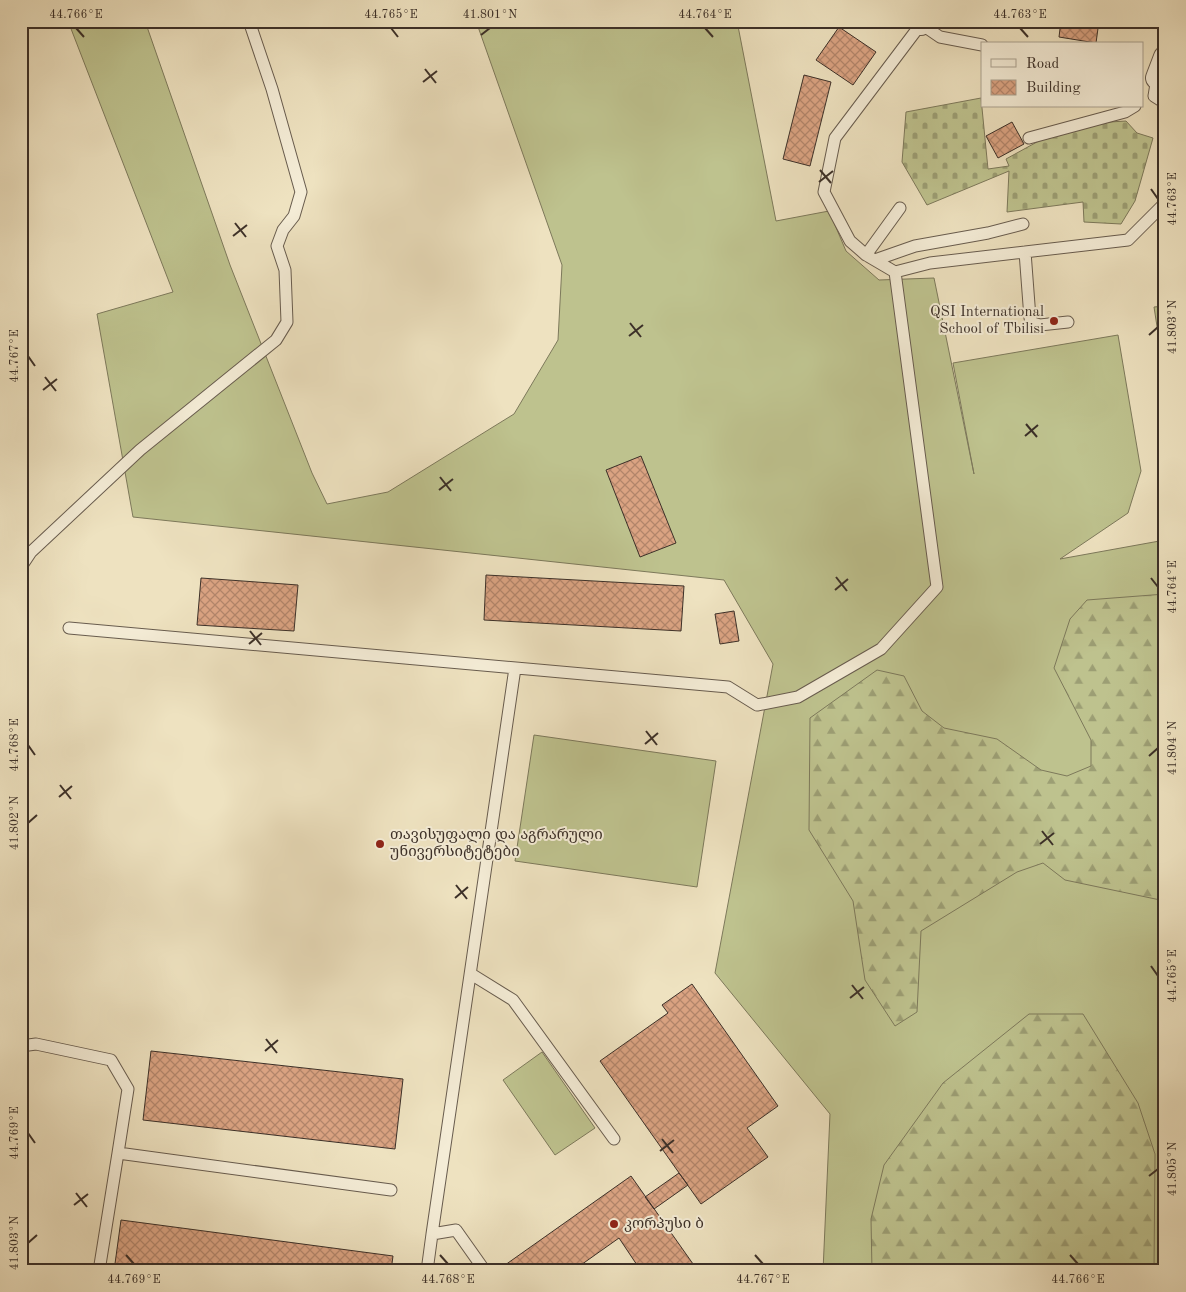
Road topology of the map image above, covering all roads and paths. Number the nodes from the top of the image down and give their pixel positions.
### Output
1 (249, 21) edge
2 (922, 23) edge
3 (981, 45) edge
4 (1165, 57) edge
5 (1156, 87) junction
6 (1144, 100) edge
7 (1165, 103) edge
8 (1132, 108) edge
9 (1029, 138) dead end
10 (1163, 207) edge
11 (900, 208) dead end
12 (1023, 224) dead end
13 (1025, 252) junction
14 (871, 257) junction
15 (895, 272) junction
16 (1068, 322) dead end
17 (21, 567) edge
18 (69, 628) dead end
19 (515, 668) junction
20 (471, 974) junction
21 (21, 1046) edge
22 (614, 1139) dead end
23 (118, 1153) junction
24 (391, 1190) dead end
25 (432, 1234) junction
26 (99, 1271) edge
27 (427, 1271) edge
28 (485, 1271) edge

1 - 17 lane
2 - 3 lane
2 - 14 lane
4 - 5 street
5 - 6 lane
5 - 7 lane
8 - 9 lane
10 - 13 lane
11 - 14 lane
12 - 14 lane
13 - 15 lane
13 - 16 lane
14 - 15 lane
15 - 19 lane
18 - 19 lane
19 - 20 lane
20 - 22 lane
20 - 25 lane
21 - 23 lane
23 - 24 lane
23 - 26 lane
25 - 27 lane
25 - 28 lane

